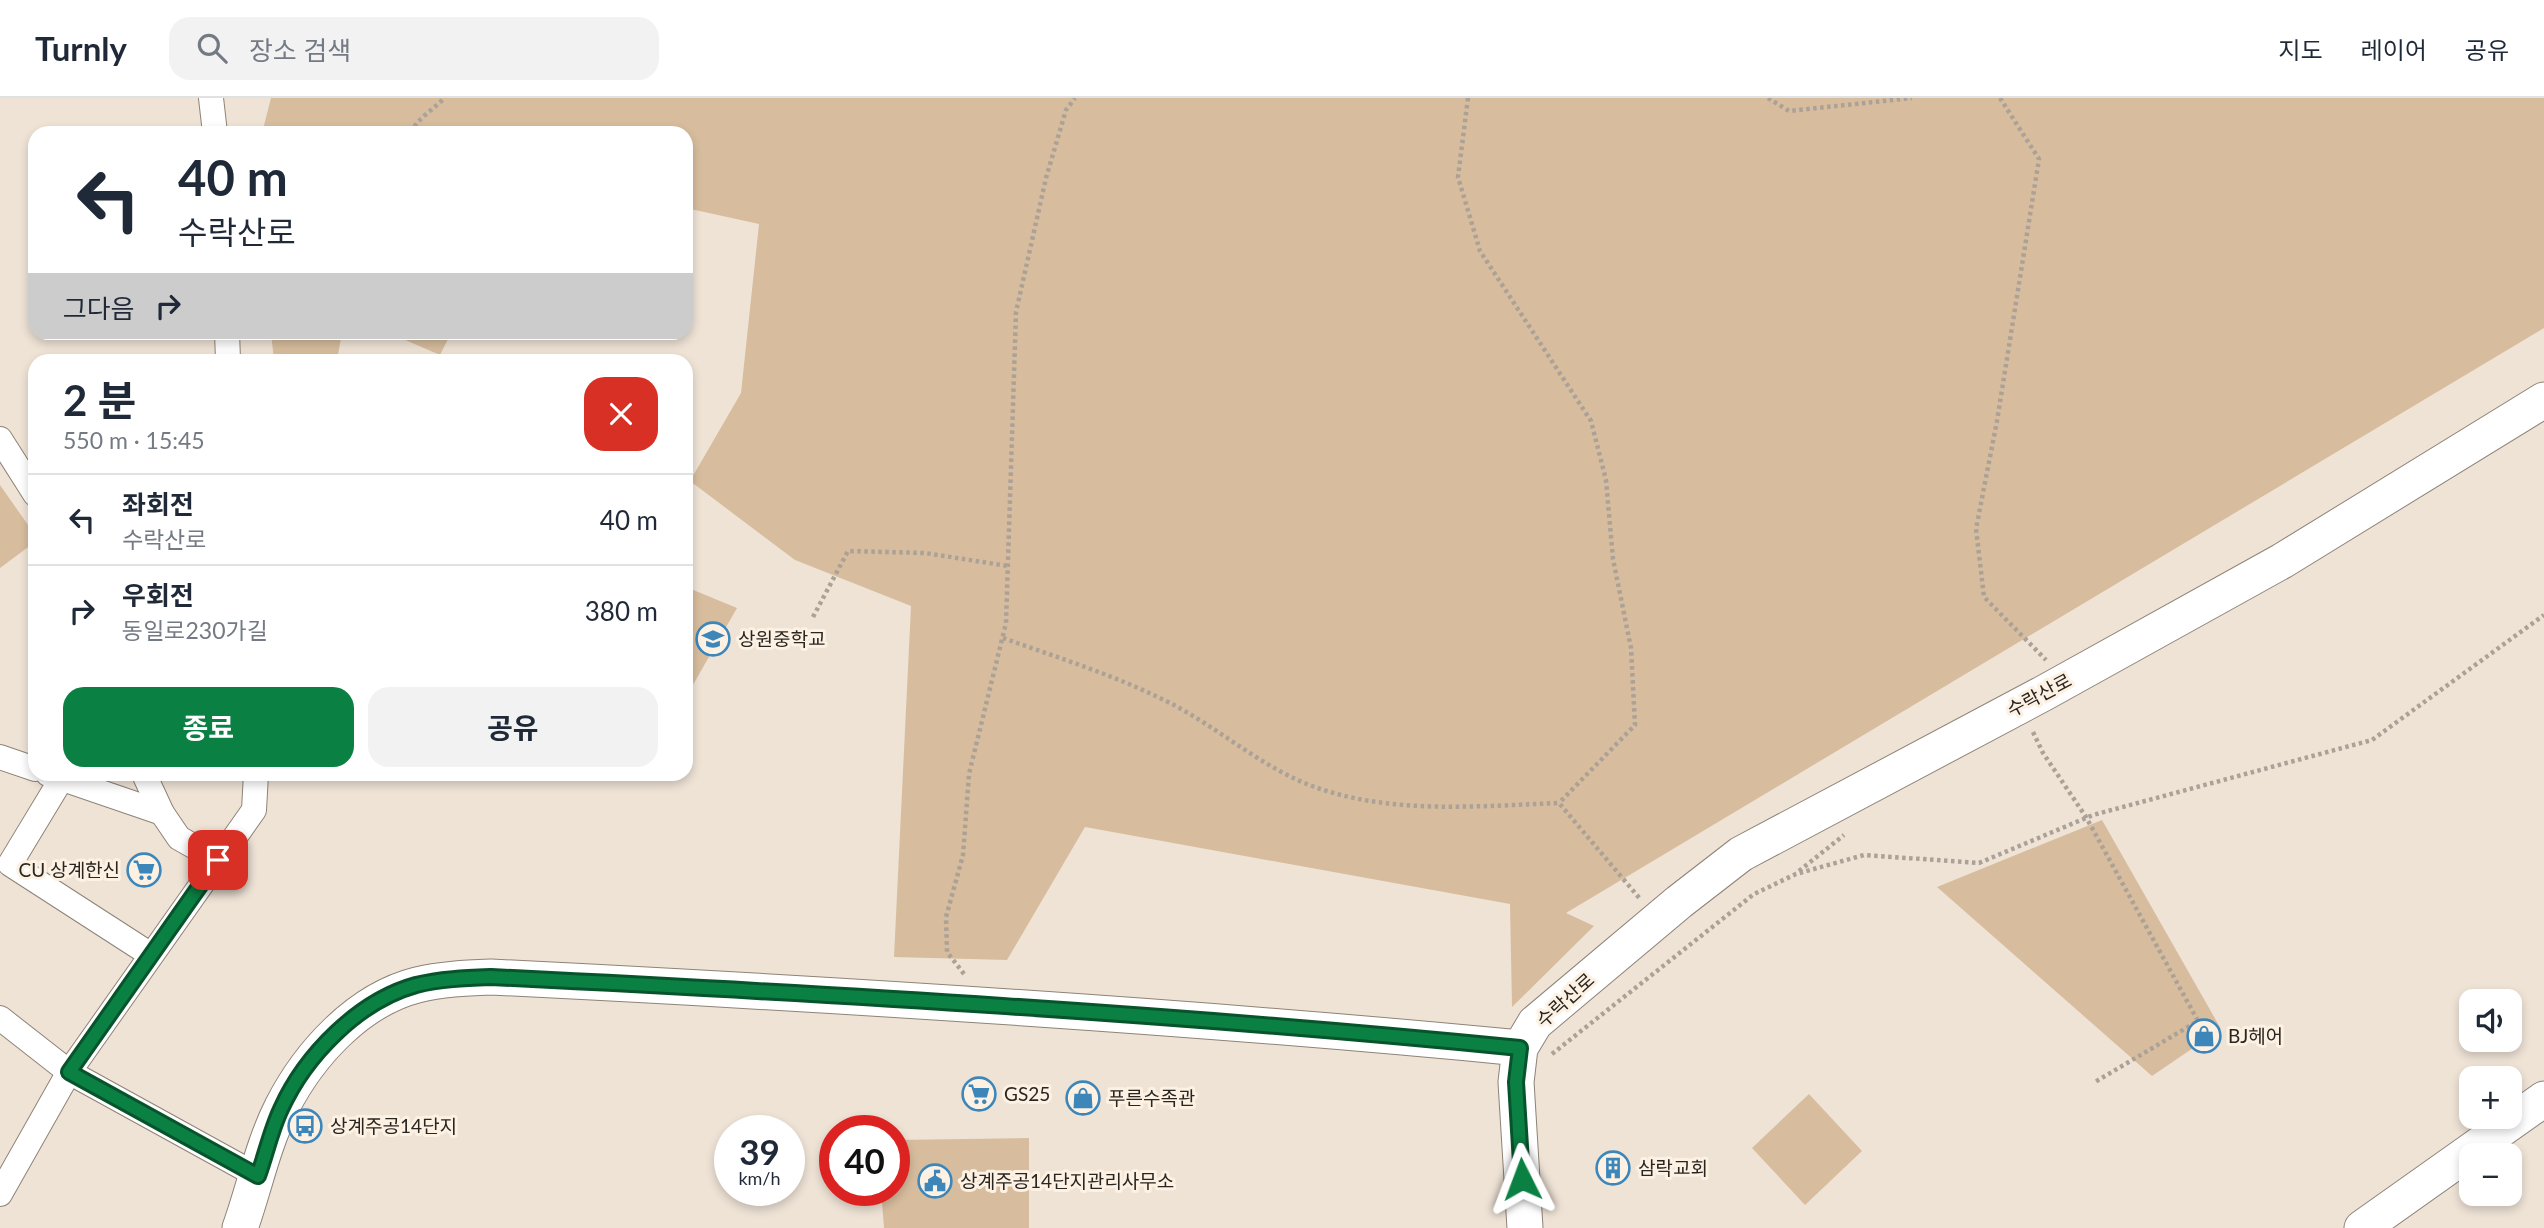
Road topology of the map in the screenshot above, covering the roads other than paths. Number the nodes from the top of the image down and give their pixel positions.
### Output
1 (211, 98) edge
2 (214, 126) edge
3 (2544, 400) edge
4 (0, 439) edge
5 (28, 483) edge
6 (0, 757) edge
7 (28, 767) edge
8 (52, 781) edge
9 (69, 781) edge
10 (148, 781) edge
11 (256, 781) edge
12 (162, 813) junction
13 (218, 860) junction
14 (151, 955) junction
15 (0, 1018) edge
16 (1518, 1065) junction
17 (69, 1072) junction
18 (2544, 1099) edge
19 (258, 1176) junction
20 (0, 1194) edge
21 (240, 1228) edge
22 (1525, 1228) edge
23 (2362, 1228) edge

1 - 2 street
3 - 16 street, 수락산로
4 - 5 street
6 - 7 street
8 - 14 street
9 - 12 street
10 - 12 street
11 - 13 street
12 - 13 street
13 - 14 street
14 - 17 street
15 - 17 street
16 - 19 street
16 - 22 street
17 - 19 street
17 - 20 street
18 - 23 street
19 - 21 street

